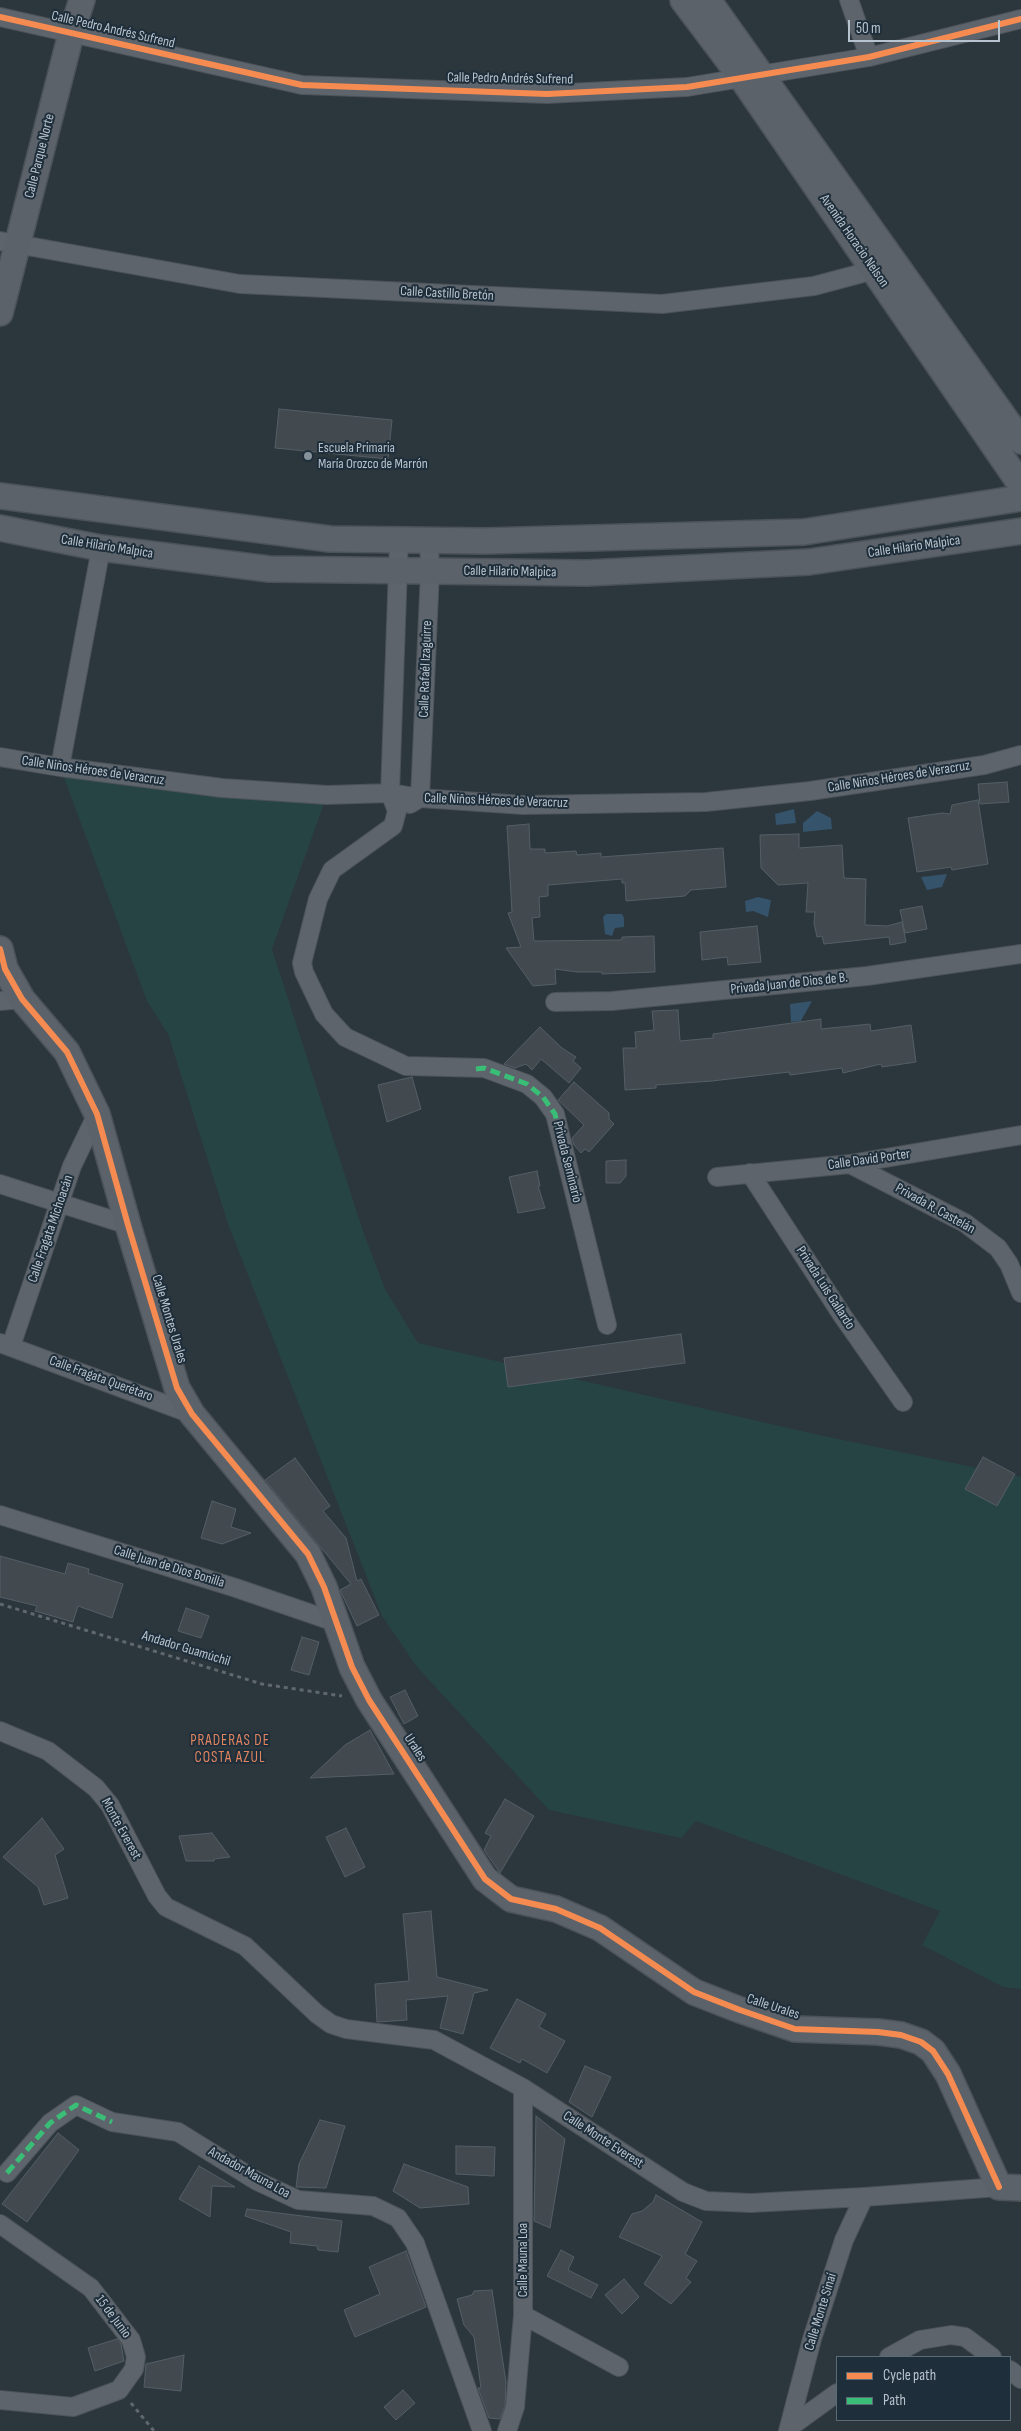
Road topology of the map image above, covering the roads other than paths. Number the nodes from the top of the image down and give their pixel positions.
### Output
1 (82, 0) edge
2 (683, 0) edge
3 (708, 0) edge
4 (850, 0) edge
5 (0, 17) edge
6 (1021, 19) edge
7 (71, 34) junction
8 (869, 57) junction
9 (751, 76) junction
10 (8, 243) edge
11 (883, 264) junction
12 (0, 313) edge
13 (1021, 441) edge
14 (1021, 485) edge
15 (0, 496) edge
16 (1021, 498) edge
17 (0, 528) edge
18 (1021, 531) edge
19 (399, 539) junction
20 (429, 540) junction
21 (101, 548) junction
22 (398, 571) junction
23 (430, 571) junction
24 (1021, 755) edge
25 (0, 757) edge
26 (60, 767) junction
27 (390, 793) junction
28 (420, 798) junction
29 (397, 811) junction
30 (0, 949) edge
31 (1021, 954) edge
32 (11, 1000) edge
33 (555, 1002) dead end
34 (97, 1114) junction
35 (1021, 1135) edge
36 (850, 1164) junction
37 (750, 1173) junction
38 (717, 1176) dead end
39 (0, 1184) edge
40 (61, 1203) junction
41 (128, 1225) junction
42 (1021, 1293) edge
43 (608, 1324) dead end
44 (5, 1345) edge
45 (903, 1402) dead end
46 (192, 1414) junction
47 (0, 1515) edge
48 (338, 1623) junction
49 (0, 1731) edge
50 (485, 1879) joint
51 (229, 1937) joint
52 (523, 2088) junction
53 (7, 2173) dead end
54 (1010, 2187) edge
55 (864, 2197) junction
56 (0, 2224) edge
57 (523, 2314) junction
58 (891, 2356) edge
59 (991, 2356) edge
60 (619, 2367) dead end
61 (836, 2394) edge
62 (0, 2400) edge
63 (789, 2429) edge
64 (482, 2431) edge
65 (507, 2431) edge

1 - 7 street, Calle Parque Norte
2 - 9 street, Avenida Horacio Nelson
3 - 9 street, Avenida Horacio Nelson
4 - 8 street
5 - 7 street, Calle Pedro Andrés Sufrend
6 - 8 street, Calle Pedro Andrés Sufrend
7 - 9 street, Calle Pedro Andrés Sufrend
7 - 10 street, Calle Parque Norte
8 - 9 street, Calle Pedro Andrés Sufrend
9 - 11 street, Avenida Horacio Nelson
10 - 11 street, Calle Castillo Bretón
10 - 12 street, Calle Parque Norte
11 - 13 street, Avenida Horacio Nelson
11 - 14 street, Avenida Horacio Nelson
15 - 19 street
16 - 20 street
17 - 21 street, Calle Hilario Malpica
18 - 23 street, Calle Hilario Malpica
19 - 20 street
19 - 22 street
20 - 23 street, Calle Rafaél Izaguirre
21 - 22 street, Calle Hilario Malpica
21 - 26 street
22 - 23 street, Calle Hilario Malpica
22 - 27 street
23 - 28 street, Calle Rafaél Izaguirre
24 - 28 street, Calle Niños Héroes de Veracruz
25 - 26 street, Calle Niños Héroes de Veracruz
26 - 27 street, Calle Niños Héroes de Veracruz
27 - 28 street, Calle Niños Héroes de Veracruz
27 - 29 street
28 - 29 street
29 - 43 street, Privada Seminario
30 - 32 street
31 - 33 street, Privada Juan de Dios de B.
32 - 34 street, Calle Montes Urales
34 - 40 street, Calle Fragata Michoacán
34 - 41 street, Calle Montes Urales
35 - 36 street, Calle David Porter
36 - 37 street, Calle David Porter
36 - 42 street, Privada R. Castelán
37 - 38 street, Calle David Porter
37 - 45 street, Privada Luis Gallardo
39 - 40 street
40 - 41 street
40 - 44 street, Calle Fragata Michoacán
41 - 46 street, Calle Montes Urales
44 - 46 street, Calle Fragata Querétaro
46 - 48 street, Calle Montes Urales
47 - 48 street, Calle Juan de Dios Bonilla
48 - 50 street, Urales
49 - 51 street, Monte Everest
50 - 54 street, Calle Urales
51 - 52 street, Calle Monte Everest
52 - 55 street, Calle Monte Everest
52 - 57 street, Calle Mauna Loa
53 - 64 street, Andador Mauna Loa
54 - 55 street, Calle Monte Everest
55 - 63 street, Calle Monte Sinaí
56 - 62 street, 15 de Junio
57 - 60 street
57 - 65 street, Calle Mauna Loa
58 - 59 street
61 - 63 street

